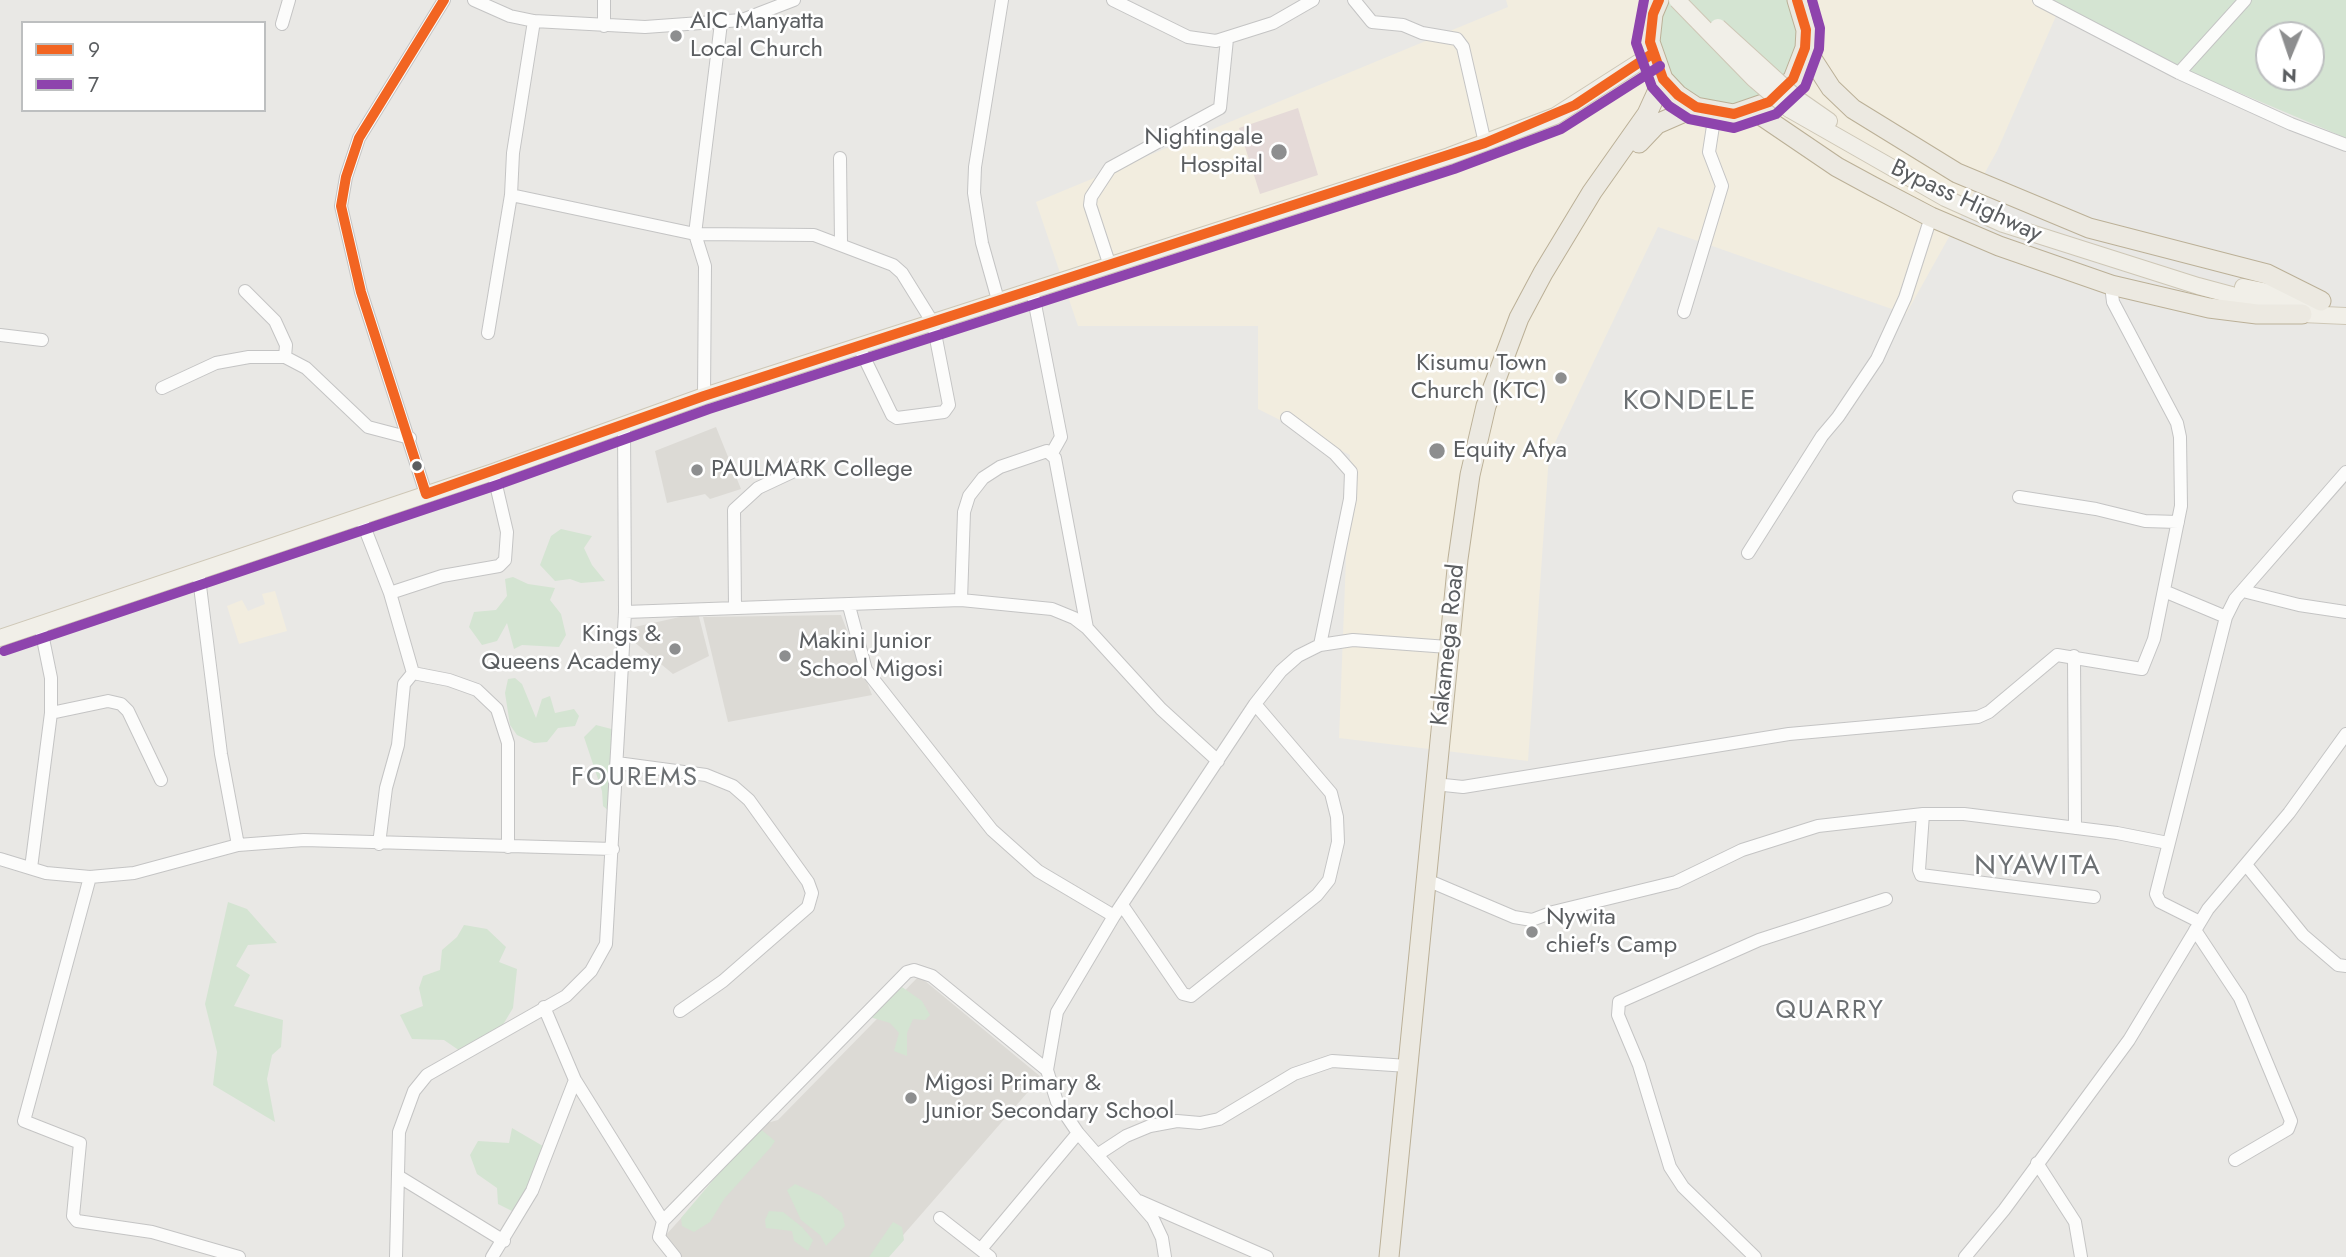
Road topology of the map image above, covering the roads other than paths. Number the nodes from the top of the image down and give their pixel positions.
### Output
1 (289, 0) edge
2 (444, 0) edge
3 (474, 0) edge
4 (604, 0) edge
5 (794, 0) edge
6 (1002, 0) edge
7 (1113, 0) edge
8 (1313, 0) edge
9 (1354, 0) edge
10 (1644, 0) edge
11 (1659, 0) edge
12 (1677, 0) edge
13 (1692, 0) edge
14 (1797, 0) edge
15 (2039, 0) edge
16 (2245, 0) edge
17 (534, 21) junction
18 (721, 23) junction
19 (282, 24) dead end
20 (604, 26) junction
21 (1650, 30) junction
22 (1227, 39) junction
23 (1805, 48) junction
24 (1652, 54) junction
25 (2179, 73) junction
26 (1663, 79) junction
27 (1706, 110) junction
28 (1753, 110) junction
29 (1485, 143) junction
30 (2346, 145) edge
31 (840, 158) dead end
32 (511, 195) junction
33 (1931, 217) junction
34 (695, 234) junction
35 (841, 243) junction
36 (1110, 266) junction
37 (2111, 285) junction
38 (2222, 287) junction
39 (1032, 289) junction
40 (245, 291) dead end
41 (998, 300) junction
42 (2321, 301) junction
43 (2346, 310) edge
44 (1684, 312) dead end
45 (2302, 314) junction
46 (2346, 316) edge
47 (933, 323) junction
48 (488, 332) dead end
49 (0, 335) edge
50 (43, 340) dead end
51 (859, 347) junction
52 (285, 357) junction
53 (162, 388) dead end
54 (704, 396) junction
55 (1287, 418) dead end
56 (624, 425) junction
57 (410, 438) junction
58 (1052, 453) junction
59 (807, 465) dead end
60 (493, 472) junction
61 (2346, 472) edge
62 (426, 494) junction
63 (2019, 497) dead end
64 (360, 516) junction
65 (2178, 522) junction
66 (1748, 554) dead end
67 (198, 570) junction
68 (2243, 590) junction
69 (2164, 591) junction
70 (390, 593) junction
71 (961, 600) junction
72 (849, 606) junction
73 (735, 607) junction
74 (2346, 611) edge
75 (625, 612) junction
76 (2226, 617) junction
77 (40, 624) junction
78 (1087, 628) junction
79 (0, 638) edge
80 (1320, 645) junction
81 (1448, 647) junction
82 (2074, 656) junction
83 (413, 673) junction
84 (1255, 704) junction
85 (51, 713) junction
86 (2346, 734) edge
87 (1218, 761) junction
88 (617, 763) junction
89 (161, 780) dead end
90 (1444, 785) junction
91 (1923, 814) junction
92 (2075, 828) junction
93 (2168, 843) junction
94 (379, 844) junction
95 (237, 845) junction
96 (508, 847) junction
97 (613, 849) junction
98 (0, 859) edge
99 (2246, 866) junction
100 (31, 868) junction
101 (90, 877) junction
102 (1434, 883) junction
103 (2094, 897) dead end
104 (1886, 899) dead end
105 (1122, 905) junction
106 (1114, 916) junction
107 (2197, 926) junction
108 (2346, 966) edge
109 (544, 1007) junction
110 (680, 1011) dead end
111 (1408, 1066) junction
112 (1047, 1070) junction
113 (575, 1080) junction
114 (1078, 1133) junction
115 (1097, 1155) junction
116 (2235, 1160) dead end
117 (2038, 1163) junction
118 (398, 1176) junction
119 (1136, 1200) junction
120 (940, 1218) dead end
121 (663, 1222) junction
122 (504, 1241) junction
123 (986, 1253) edge
124 (239, 1257) edge
125 (396, 1257) edge
126 (492, 1257) edge
127 (675, 1257) edge
128 (1165, 1257) edge
129 (1267, 1257) edge
130 (1390, 1257) edge
131 (1398, 1257) edge
132 (1755, 1257) edge
133 (1965, 1257) edge
134 (2081, 1257) edge

1 - 19 street
2 - 57 street
3 - 17 street
4 - 20 street
5 - 18 street
6 - 41 street
7 - 22 street
8 - 22 street
9 - 29 street
10 - 21 highway
11 - 21 highway
12 - 38 main road, Bypass Highway, bridge
13 - 38 main road, Bypass Highway, bridge
14 - 23 highway
15 - 25 street
16 - 25 street
17 - 20 street
17 - 32 street
18 - 20 street
18 - 34 street
21 - 24 highway
22 - 36 street
23 - 28 highway
23 - 42 highway
24 - 26 highway
24 - 29 main road
25 - 30 street
26 - 27 highway
26 - 81 highway, Kakamega Road
27 - 28 highway, Kakamega Road
27 - 44 street
27 - 90 highway, Kakamega Road
28 - 33 highway
29 - 36 main road
31 - 35 street
32 - 34 street
32 - 48 street
33 - 37 highway
33 - 66 street
34 - 35 street
34 - 54 street
35 - 47 street
36 - 39 main road
37 - 45 highway
37 - 65 street
38 - 42 main road, Bypass Highway
38 - 45 main road, Bypass Highway
39 - 41 main road
39 - 58 street
40 - 52 street
41 - 47 main road
42 - 43 main road, Bypass Highway
45 - 46 main road, Bypass Highway
47 - 51 main road
47 - 51 street
49 - 50 street
51 - 54 main road
52 - 53 street
52 - 57 street
54 - 56 main road
55 - 80 street
56 - 60 main road
56 - 75 street
57 - 62 street
58 - 71 street
58 - 78 street
59 - 73 street
60 - 62 main road
60 - 70 street
61 - 68 street
62 - 64 main road
63 - 65 street
64 - 67 main road
64 - 70 street
65 - 69 street
67 - 77 main road
67 - 95 street
68 - 74 street
68 - 76 street
69 - 76 street
69 - 82 street
70 - 83 street
71 - 72 street
71 - 78 street
72 - 73 street
72 - 106 street
73 - 75 street
75 - 88 street
76 - 93 street
77 - 79 main road
77 - 85 street
78 - 87 street
80 - 81 street
80 - 84 street
81 - 111 highway, Kakamega Road
82 - 90 street
82 - 92 street
83 - 94 street
83 - 96 street
84 - 87 street
84 - 105 street
85 - 89 street
85 - 100 street
86 - 99 street
87 - 105 street
88 - 97 street
88 - 110 street
90 - 102 highway, Kakamega Road
91 - 92 street
91 - 102 street
91 - 103 street
92 - 93 street
93 - 107 street
94 - 95 street
94 - 96 street
95 - 101 street
96 - 97 street
97 - 109 street
98 - 100 street
99 - 107 street
99 - 108 street
100 - 101 street
101 - 124 street
102 - 131 highway, Kakamega Road
104 - 132 street
105 - 106 street
106 - 112 street
107 - 116 street
107 - 117 street
109 - 113 street
109 - 118 street
111 - 115 street
111 - 130 highway, Kakamega Road
112 - 114 street
112 - 121 street
113 - 121 street
113 - 122 street
114 - 115 street
114 - 123 street
115 - 119 street
117 - 133 street
117 - 134 street
118 - 122 street
118 - 125 street
119 - 128 street
119 - 129 street
120 - 123 street
121 - 127 street
122 - 126 street

